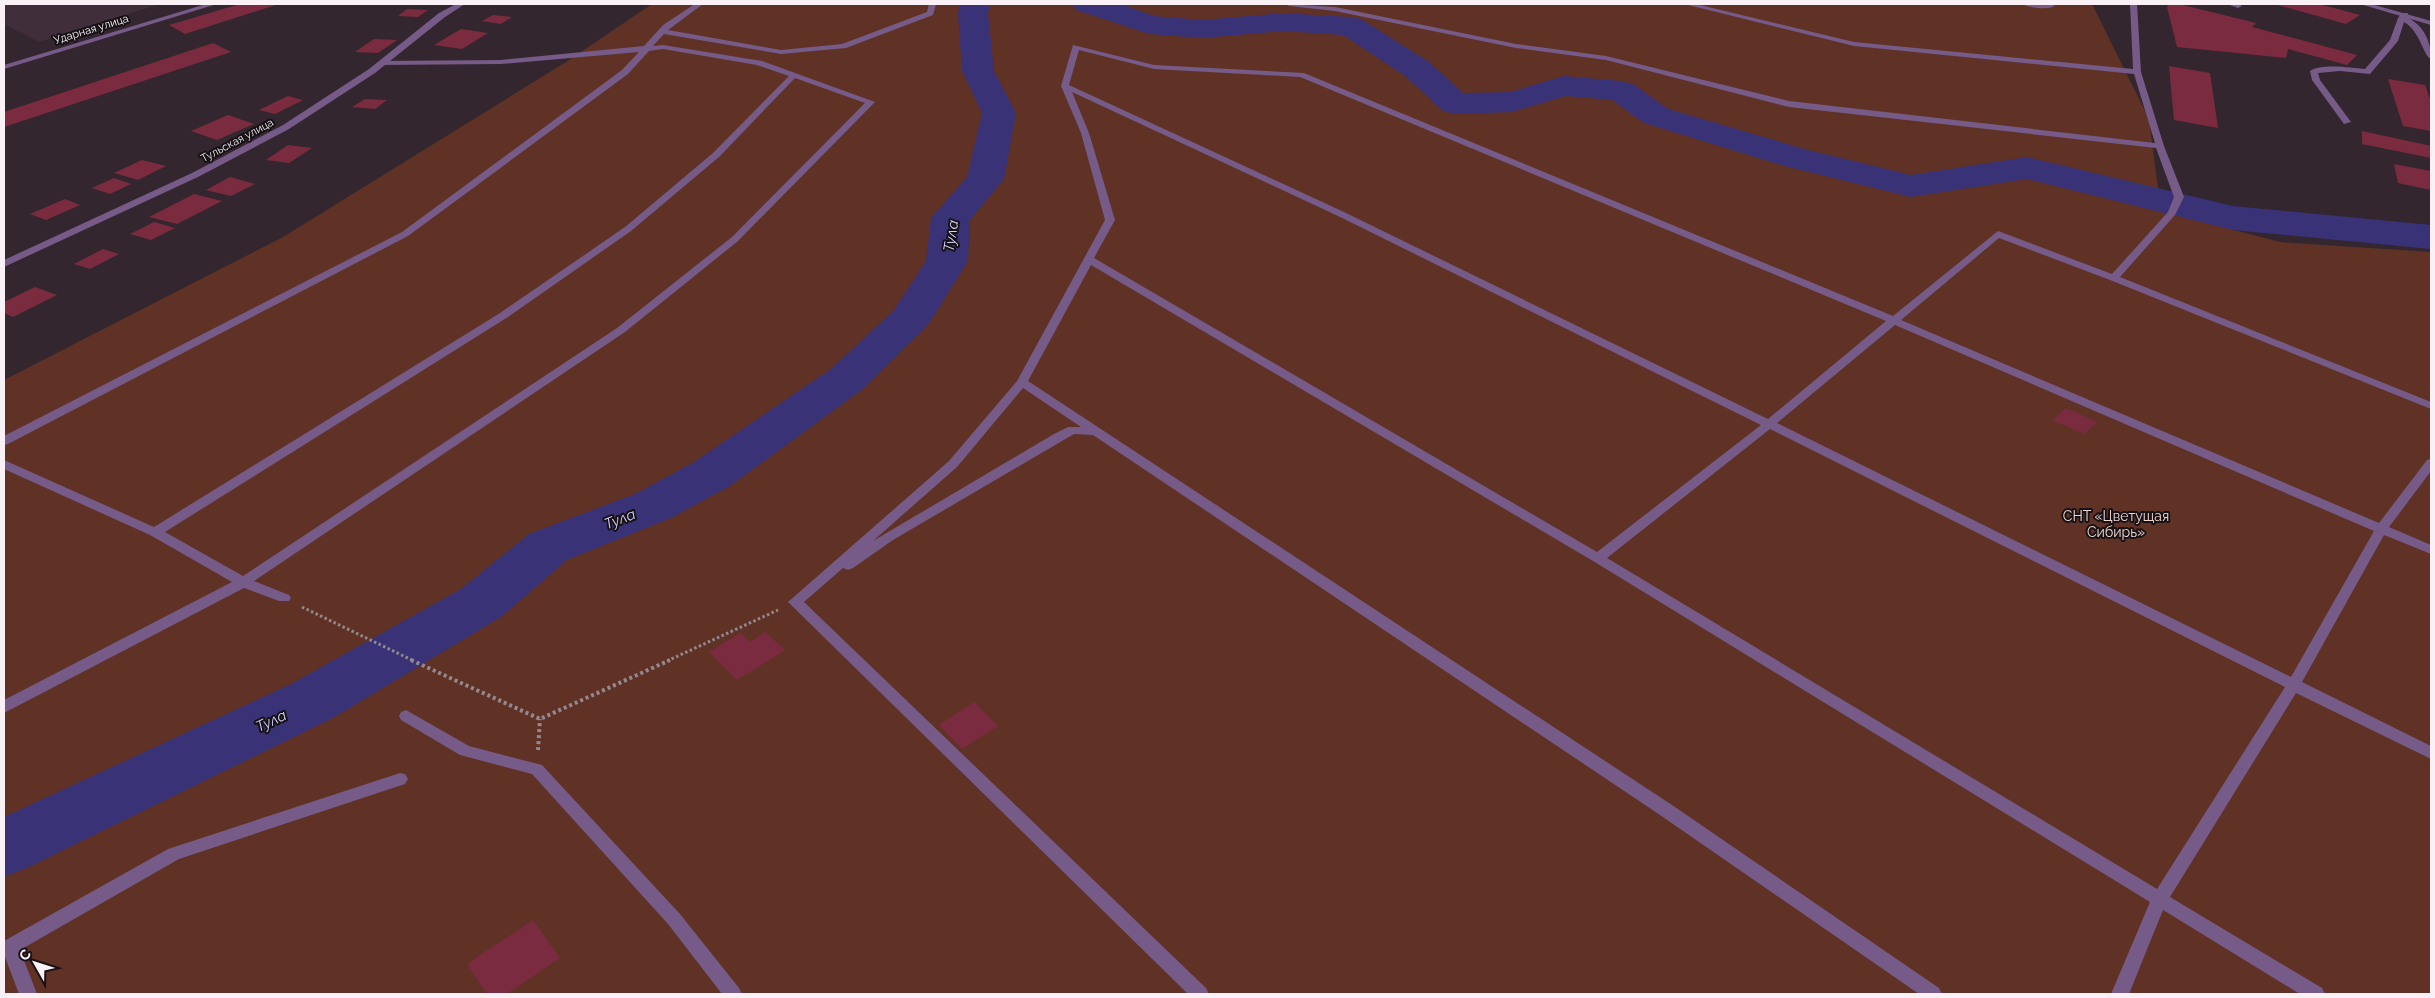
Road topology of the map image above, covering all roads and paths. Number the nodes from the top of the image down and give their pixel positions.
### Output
1 (213, 4) edge
2 (461, 4) edge
3 (699, 4) edge
4 (932, 4) edge
5 (1289, 4) edge
6 (1688, 4) edge
7 (2026, 4) edge
8 (2134, 4) edge
9 (2364, 4) edge
10 (2051, 6) dead end
11 (2403, 17) junction
12 (2431, 22) edge
13 (662, 31) junction
14 (646, 48) junction
15 (2431, 57) edge
16 (382, 63) junction
17 (4, 67) edge
18 (2137, 72) junction
19 (794, 75) junction
20 (1065, 86) junction
21 (2347, 122) dead end
22 (2160, 146) junction
23 (1090, 260) junction
24 (4, 264) edge
25 (2114, 278) junction
26 (1893, 320) junction
27 (1022, 382) junction
28 (2431, 406) edge
29 (1769, 424) junction
30 (1095, 431) junction
31 (4, 441) edge
32 (4, 464) edge
33 (2431, 464) edge
34 (2382, 529) junction
35 (155, 532) junction
36 (2431, 550) edge
37 (1598, 558) junction
38 (243, 582) junction
39 (284, 598) joint
40 (795, 602) junction
41 (2294, 684) junction
42 (4, 707) edge
43 (406, 716) dead end
44 (540, 719) junction
45 (2431, 753) edge
46 (537, 769) junction
47 (400, 779) dead end
48 (2159, 900) junction
49 (7, 949) edge
50 (28, 994) edge
51 (732, 994) edge
52 (1200, 994) edge
53 (1933, 994) edge
54 (2120, 994) edge
55 (2316, 994) edge

1 - 17 street, Ударная улица
2 - 16 street, Тульская улица
3 - 13 street
4 - 13 street
5 - 22 street
6 - 18 street
7 - 10 street
8 - 18 street
9 - 11 street
11 - 12 street
11 - 15 street
11 - 21 street
13 - 14 street
14 - 16 street
14 - 19 street
14 - 31 street
16 - 24 street, Тульская улица
18 - 22 street
19 - 35 street
19 - 38 street
20 - 23 street
20 - 26 street
20 - 29 street
22 - 25 street
23 - 27 street
23 - 37 street
25 - 26 street
25 - 28 street
26 - 29 street
26 - 34 street
27 - 30 street
27 - 40 street
29 - 37 street
29 - 41 street
30 - 40 street
30 - 53 street
32 - 35 street
33 - 34 street
34 - 36 street
34 - 41 street
35 - 38 street
37 - 48 street
38 - 39 street
38 - 42 street
39 - 44 path
40 - 44 path
40 - 52 street
41 - 45 street
41 - 48 street
43 - 46 street
44 - 46 path
46 - 51 street
47 - 49 street
48 - 54 street
48 - 55 street
49 - 50 street

